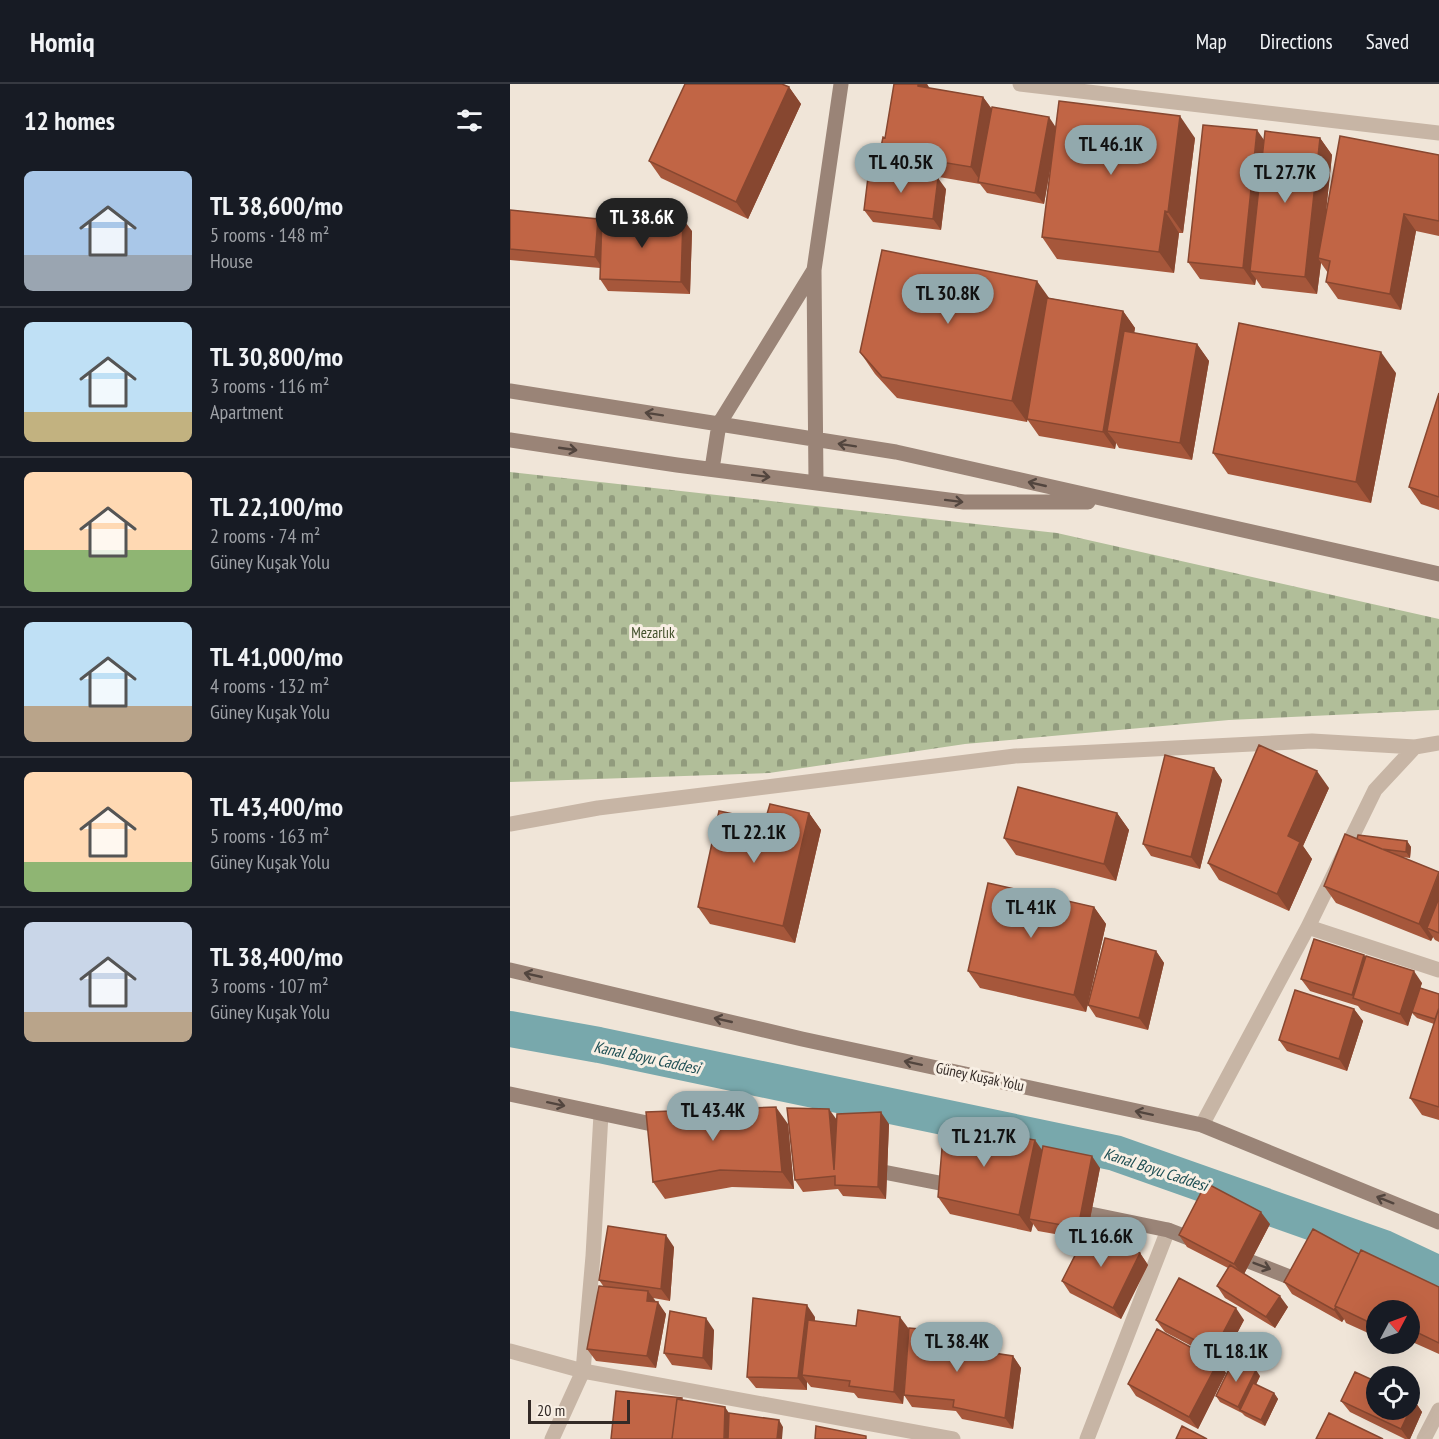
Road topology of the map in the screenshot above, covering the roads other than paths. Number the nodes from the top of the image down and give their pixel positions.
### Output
1 (841, 84) edge
2 (1020, 84) edge
3 (1439, 133) edge
4 (814, 270) junction
5 (510, 391) edge
6 (719, 424) junction
7 (510, 440) edge
8 (815, 440) junction
9 (712, 469) junction
10 (816, 482) junction
11 (1115, 502) junction
12 (1439, 574) edge
13 (1439, 743) edge
14 (1415, 747) junction
15 (510, 824) edge
16 (1308, 927) junction
17 (510, 970) edge
18 (1439, 970) edge
19 (510, 1094) edge
20 (601, 1114) junction
21 (1202, 1125) junction
22 (682, 1131) edge
23 (856, 1166) edge
24 (971, 1190) edge
25 (1052, 1206) edge
26 (1439, 1222) edge
27 (1168, 1230) junction
28 (1323, 1290) edge
29 (510, 1351) edge
30 (583, 1371) junction
31 (1439, 1410) edge
32 (552, 1439) edge
33 (953, 1439) edge
34 (1088, 1439) edge
35 (1424, 1439) edge

1 - 4 main road
2 - 3 street
4 - 6 main road
4 - 8 main road
6 -> 5 main road
6 - 8 main road
6 - 9 main road
7 -> 9 main road
8 - 10 main road
11 -> 8 main road
9 -> 10 main road
10 -> 11 main road
11 - 12 main road
13 - 14 street
14 - 15 street
14 - 16 street
16 - 18 street
16 - 21 street
21 -> 17 main road, Güney Kuşak Yolu
19 -> 20 main road
20 - 22 main road
20 - 30 street
26 -> 21 main road, Güney Kuşak Yolu
23 - 24 main road
25 - 27 main road
27 -> 28 main road
27 - 34 street
29 - 30 street
30 - 32 street
30 - 33 street
31 - 35 street

